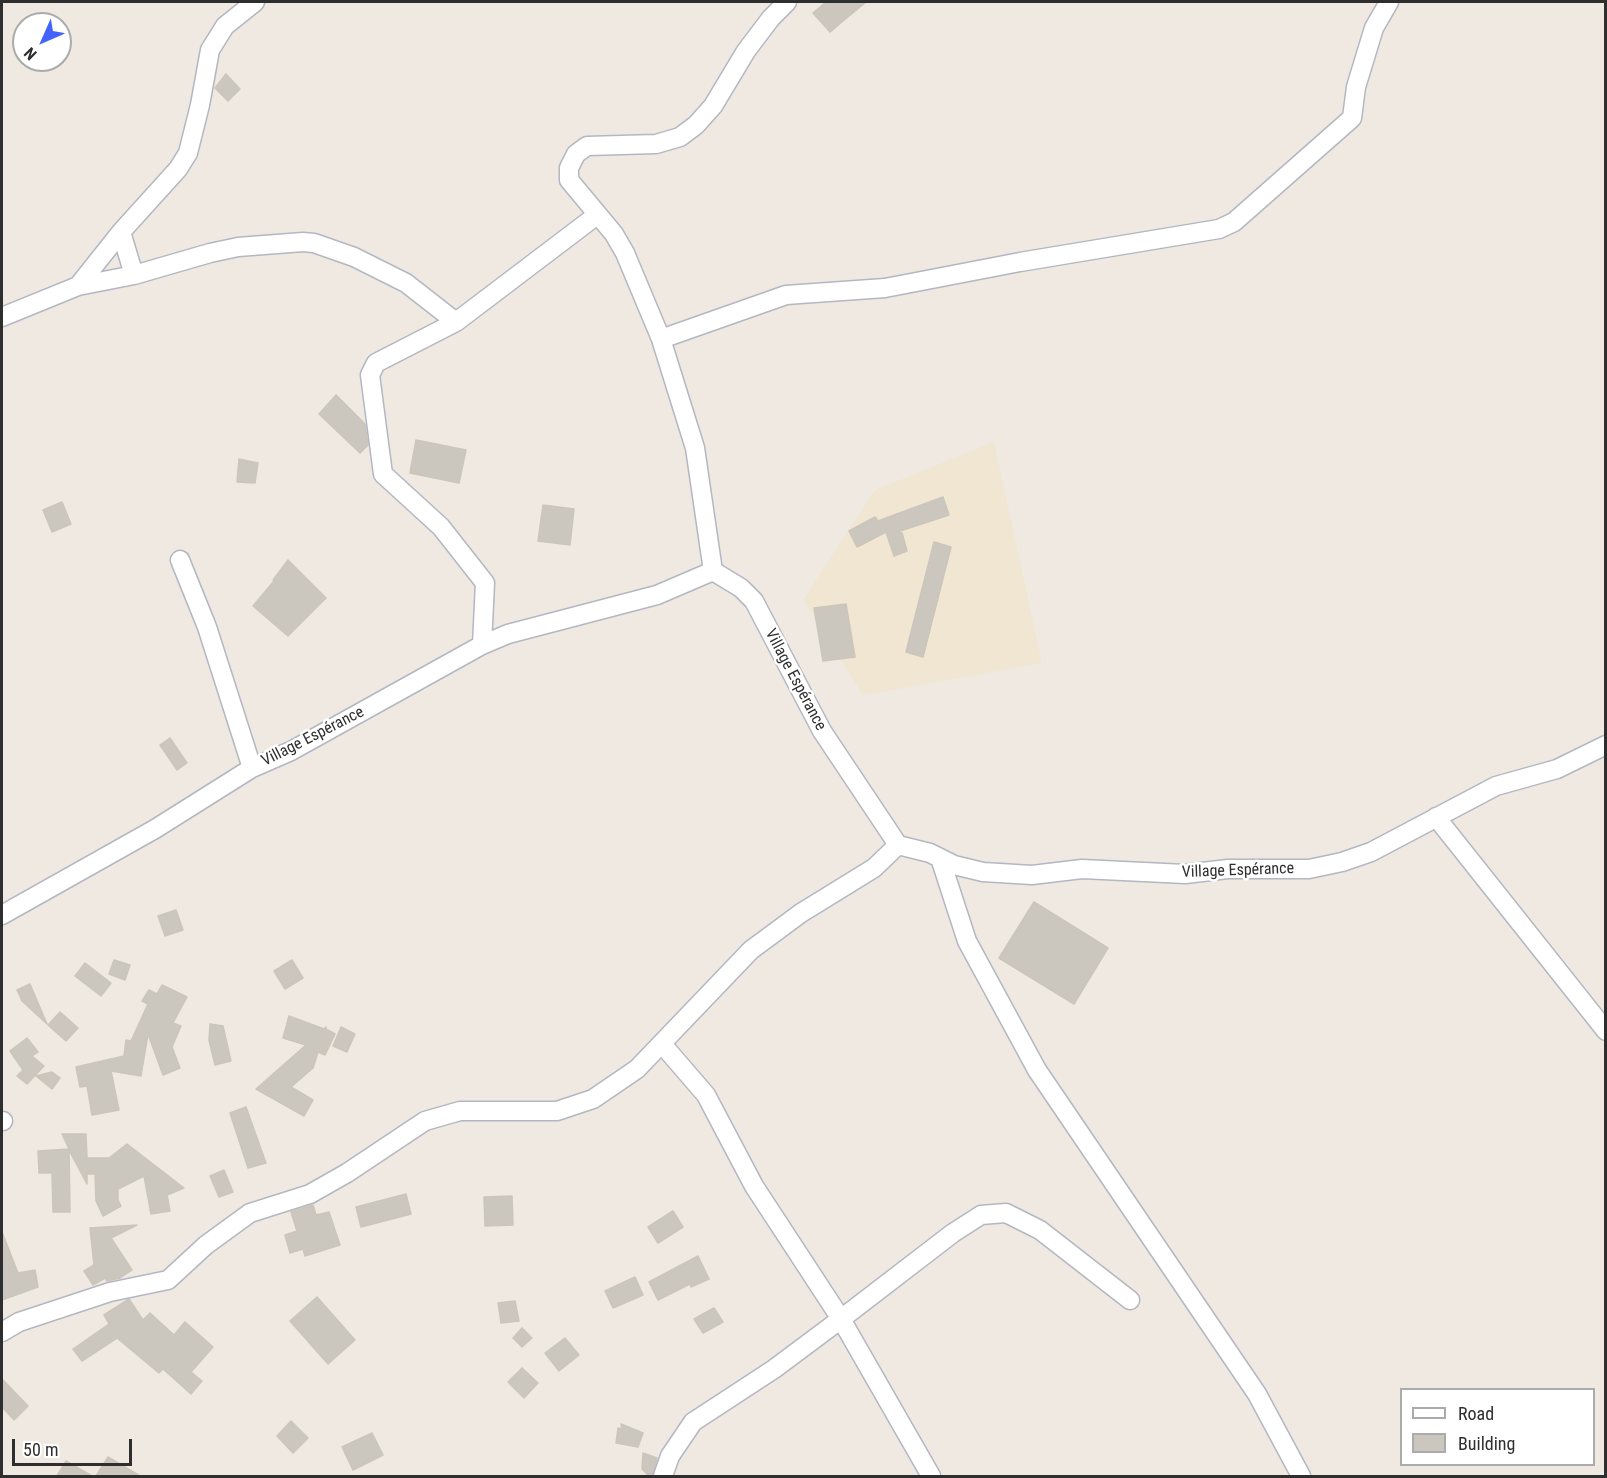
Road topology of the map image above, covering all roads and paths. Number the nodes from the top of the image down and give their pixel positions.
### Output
1 (255, 2) edge
2 (787, 2) edge
3 (1389, 2) edge
4 (597, 215) junction
5 (121, 232) junction
6 (134, 275) junction
7 (78, 286) junction
8 (2, 317) edge
9 (456, 322) junction
10 (661, 339) junction
11 (180, 560) dead end
12 (713, 571) junction
13 (482, 645) junction
14 (1605, 746) edge
15 (252, 768) junction
16 (1436, 817) junction
17 (898, 845) junction
18 (940, 858) junction
19 (2, 915) edge
20 (1605, 1031) edge
21 (662, 1044) junction
22 (1130, 1300) dead end
23 (842, 1319) junction
24 (2, 1332) edge
25 (663, 1476) edge
26 (931, 1476) edge
27 (1301, 1476) edge

1 - 5 street
2 - 4 street
3 - 10 street
4 - 9 street
4 - 10 street
5 - 6 street
5 - 7 street
6 - 7 street
6 - 9 street
7 - 8 street
9 - 13 street
10 - 12 street
11 - 15 street
12 - 13 street, Village Espérance
12 - 17 street, Village Espérance
13 - 15 street, Village Espérance
14 - 16 street, Village Espérance
15 - 19 street, Village Espérance
16 - 18 street, Village Espérance
16 - 20 street
17 - 18 street, Village Espérance
17 - 21 street
18 - 27 street
21 - 23 street
21 - 24 street
22 - 23 street
23 - 25 street
23 - 26 street

